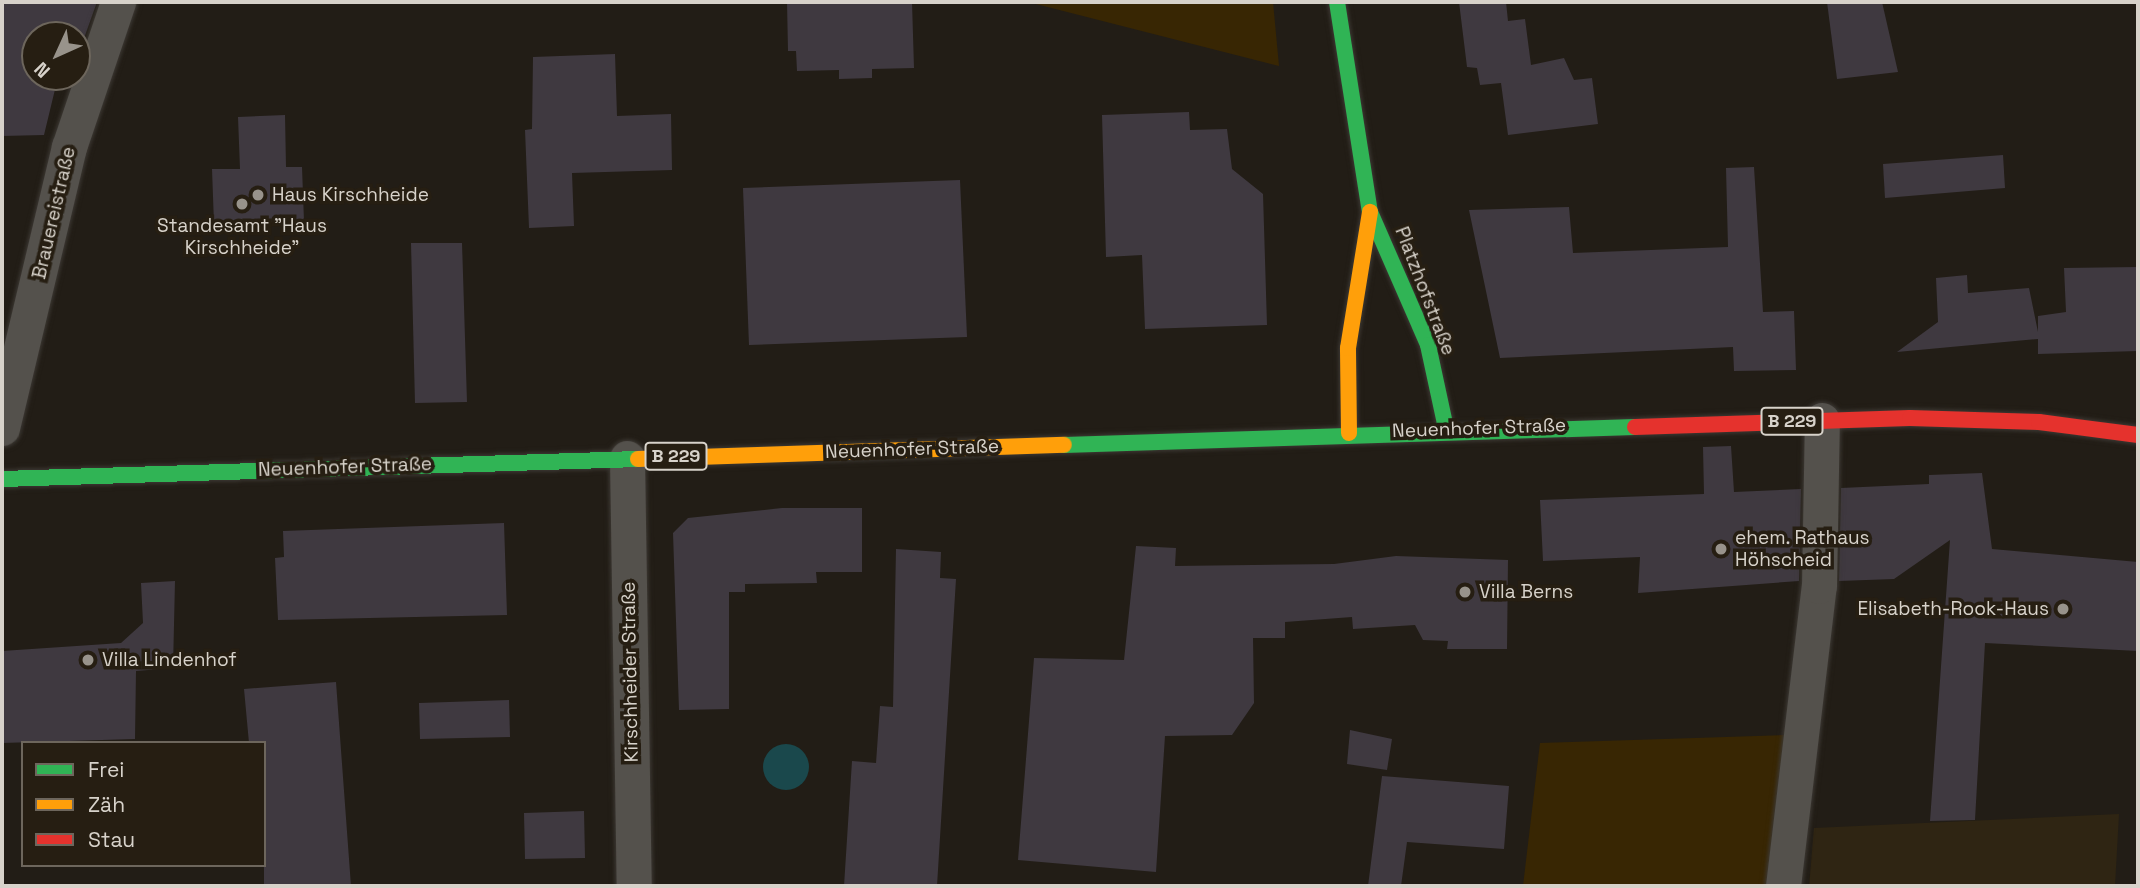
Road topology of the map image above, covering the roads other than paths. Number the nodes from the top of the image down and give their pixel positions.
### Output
1 (118, 2) edge
2 (1337, 2) edge
3 (1370, 212) junction
4 (1822, 420) junction
5 (2, 428) edge
6 (1446, 428) junction
7 (1349, 433) junction
8 (2138, 435) edge
9 (627, 458) junction
10 (2, 479) edge
11 (634, 886) edge
12 (1783, 886) edge

1 - 5 street, Brauereistraße
2 - 3 main road, Platzhofstraße
3 - 6 main road, Platzhofstraße
3 - 7 main road, Platzhofstraße
4 - 6 main road, Neuenhofer Straße / B 229
4 - 8 main road, Neuenhofer Straße / B 229
4 - 12 street
6 - 7 main road, Neuenhofer Straße / B 229
7 - 9 main road, Neuenhofer Straße / B 229
9 - 10 main road, Neuenhofer Straße / B 229
9 - 11 street, Kirschheider Straße

